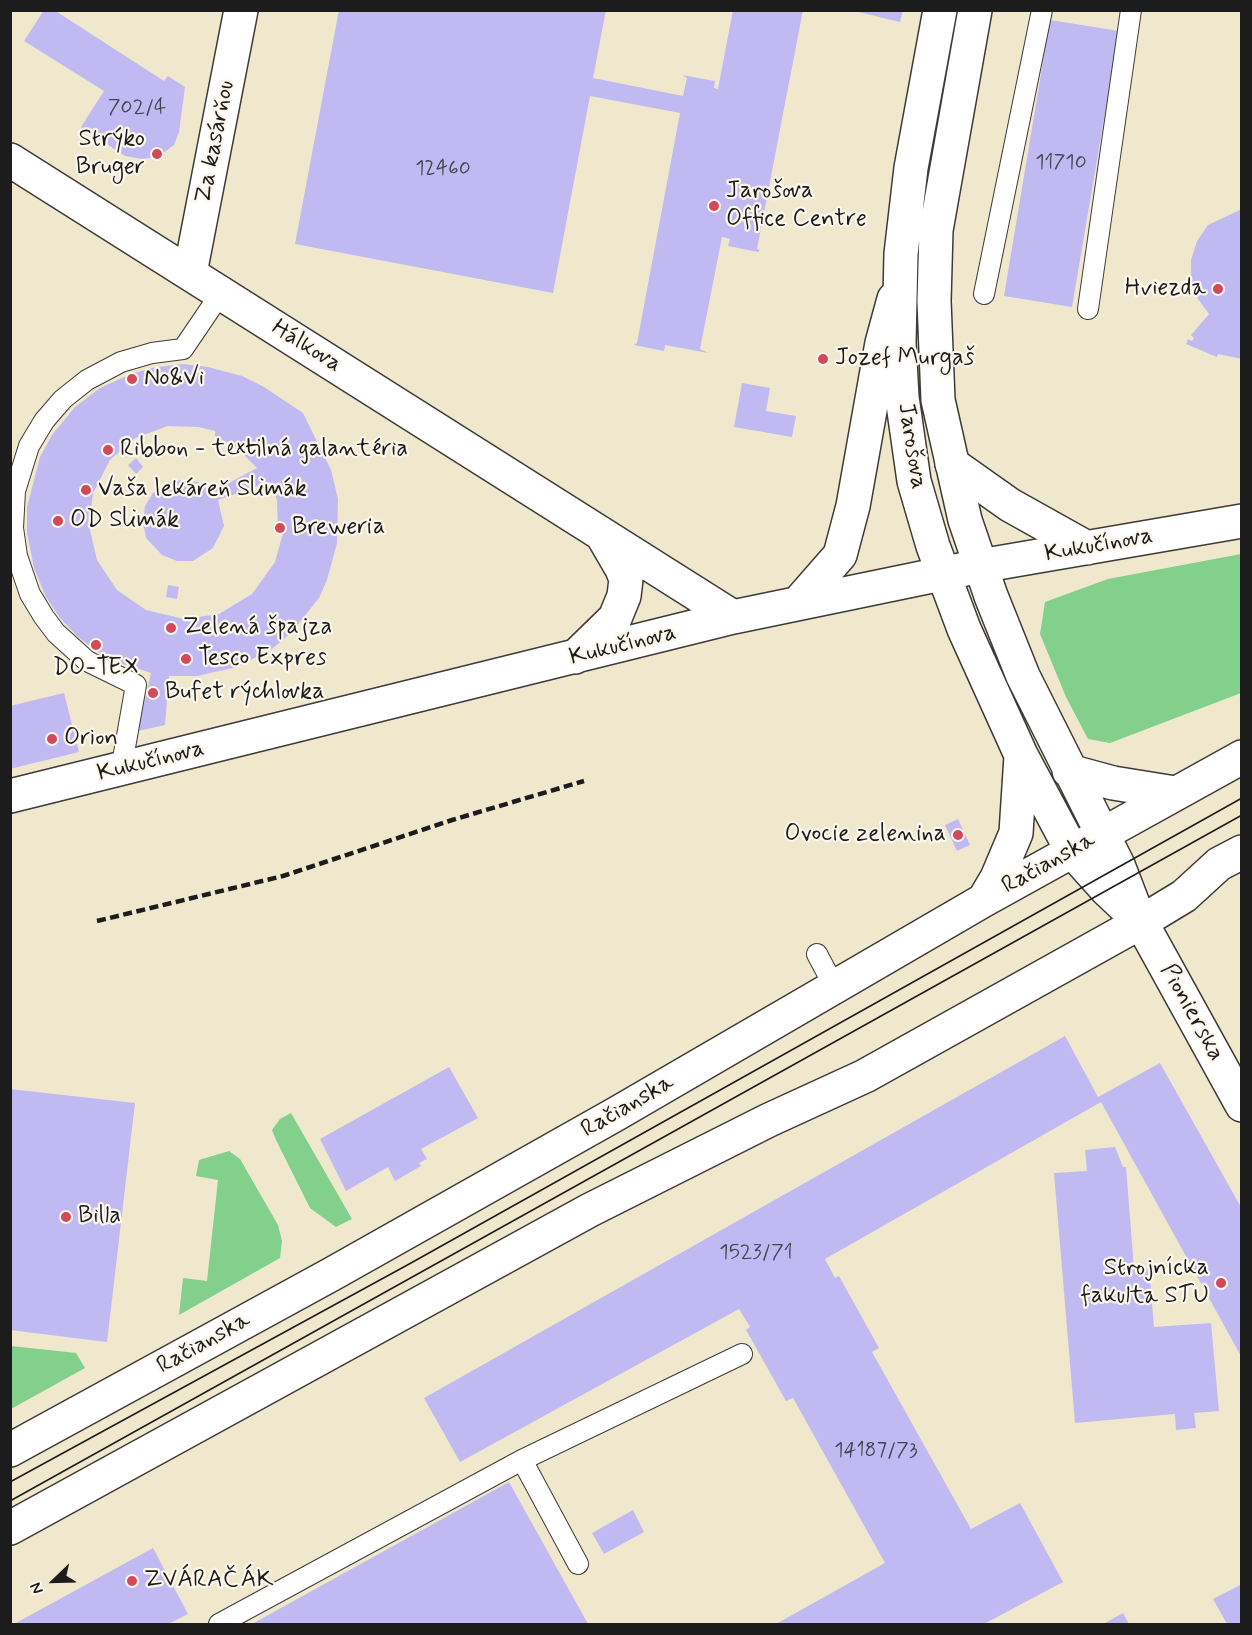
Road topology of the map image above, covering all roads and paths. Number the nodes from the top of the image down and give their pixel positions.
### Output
1 (241, 10) edge
2 (940, 10) edge
3 (975, 10) edge
4 (1042, 10) edge
5 (1131, 10) edge
6 (10, 159) edge
7 (190, 273) junction
8 (900, 278) junction
9 (221, 294) junction
10 (984, 294) dead end
11 (1088, 309) dead end
12 (952, 464) junction
13 (1242, 521) edge
14 (601, 535) junction
15 (1087, 548) junction
16 (980, 566) junction
17 (943, 574) junction
18 (798, 603) junction
19 (733, 617) junction
20 (573, 659) junction
21 (1021, 755) junction
22 (1242, 757) edge
23 (121, 770) junction
24 (1069, 771) junction
25 (1175, 793) junction
26 (10, 796) edge
27 (1103, 834) junction
28 (1072, 851) junction
29 (1242, 852) edge
30 (984, 900) junction
31 (1140, 922) junction
32 (817, 954) dead end
33 (834, 986) junction
34 (1242, 1105) edge
35 (742, 1354) dead end
36 (10, 1450) edge
37 (522, 1460) junction
38 (10, 1528) edge
39 (578, 1563) dead end
40 (219, 1624) edge

1 - 7 main road, Za kasárňou
2 - 8 main road, Jarošova
3 - 12 main road, Jarošova
4 - 10 lane
5 - 11 lane
6 - 7 main road, Hálkova
7 - 9 main road, Hálkova
8 - 17 main road, Jarošova
8 - 18 main road
9 - 14 main road, Hálkova
9 - 23 lane
12 - 15 main road
12 - 16 main road, Jarošova
13 - 15 main road, Kukučínova
14 - 19 main road, Hálkova
14 - 20 main road, Hálkova
15 - 16 main road, Kukučínova
16 - 17 main road, Kukučínova
16 - 24 main road, Jarošova
17 - 18 main road, Kukučínova
17 - 21 main road, Jarošova
18 - 19 main road, Kukučínova
19 - 20 main road, Kukučínova
20 - 23 main road, Kukučínova
21 - 28 main road, Jarošova
21 - 30 main road
22 - 25 main road, Račianska
23 - 26 main road, Kukučínova
24 - 25 main road
24 - 27 main road, Jarošova
25 - 27 main road, Račianska
27 - 28 main road, Račianska
27 - 31 main road, Jarošova
28 - 30 main road, Račianska
28 - 31 main road, Jarošova
29 - 31 main road
30 - 33 main road, Račianska
31 - 34 main road, Pionierska
31 - 38 main road
32 - 33 lane
33 - 36 main road, Račianska
35 - 37 lane
37 - 39 lane
37 - 40 lane

